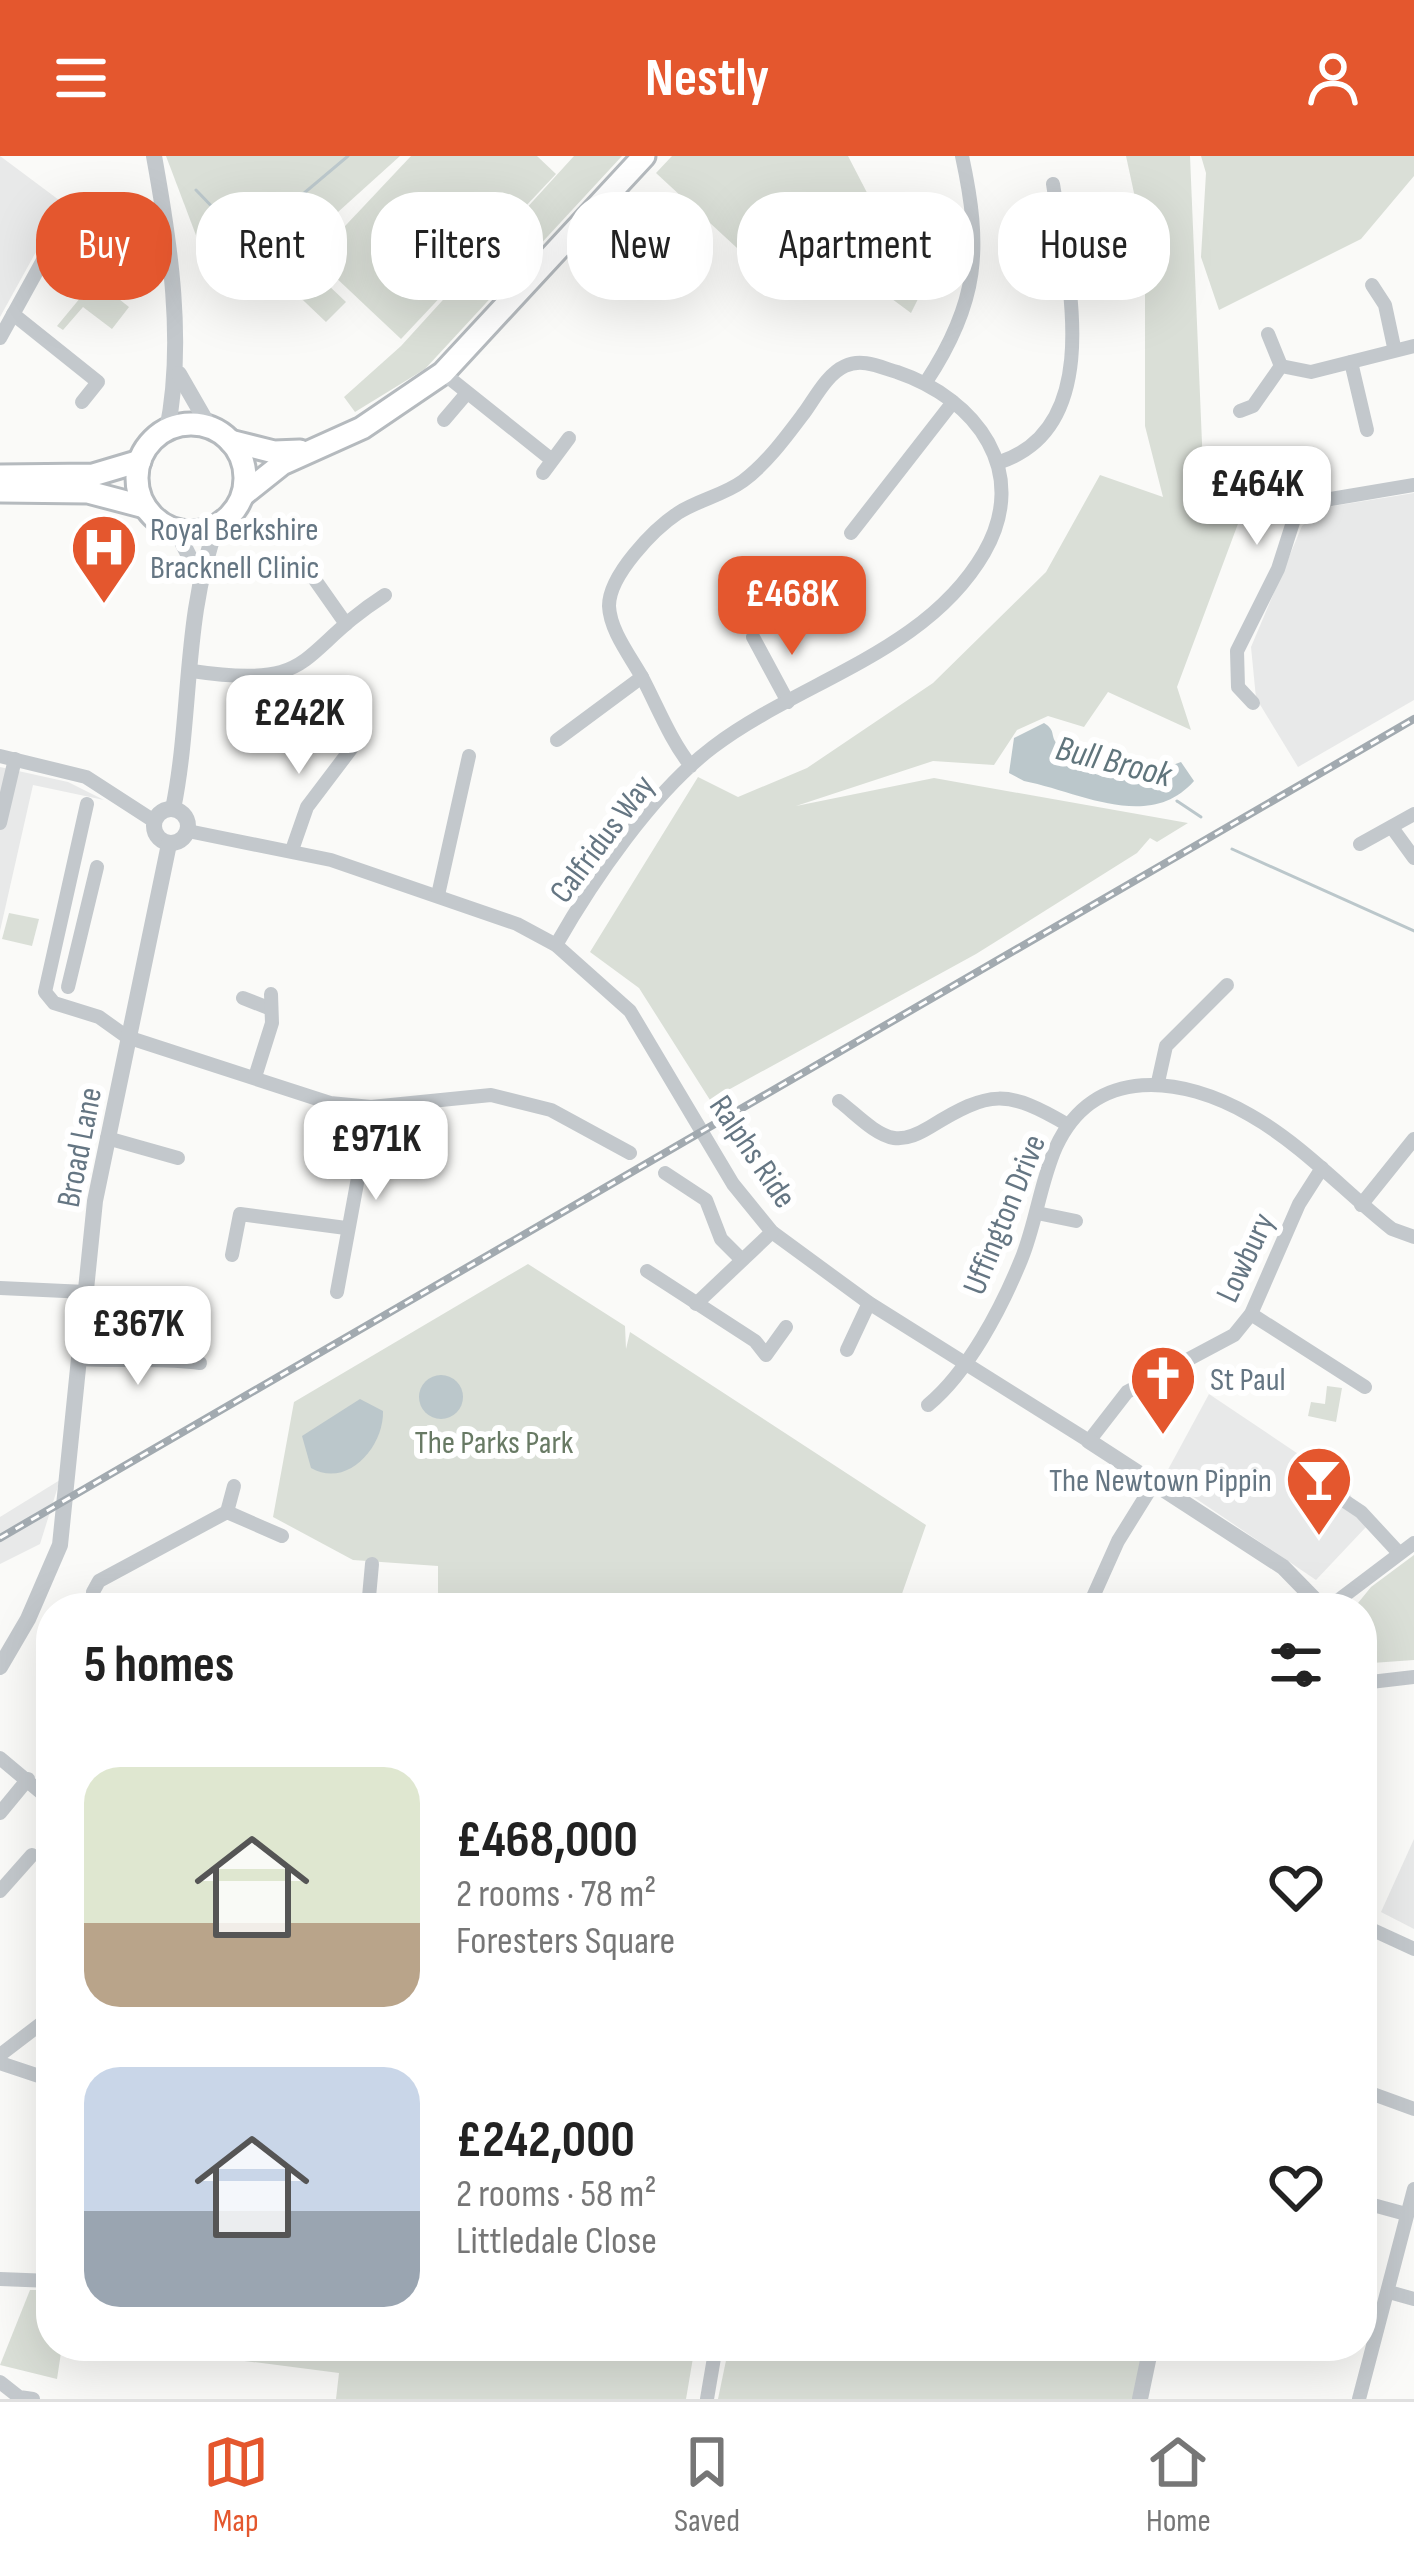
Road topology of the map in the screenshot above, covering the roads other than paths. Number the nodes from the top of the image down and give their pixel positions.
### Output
1 (154, 156) edge
2 (644, 156) edge
3 (962, 156) edge
4 (1053, 184) dead end
5 (160, 192) edge
6 (36, 273) edge
7 (1372, 285) dead end
8 (170, 300) edge
9 (13, 314) junction
10 (1268, 334) dead end
11 (0, 338) edge
12 (1414, 346) edge
13 (1394, 347) junction
14 (174, 356) junction
15 (1351, 362) junction
16 (1281, 366) junction
17 (443, 373) junction
18 (926, 382) junction
19 (466, 394) junction
20 (82, 402) dead end
21 (953, 402) junction
22 (1240, 411) dead end
23 (444, 420) dead end
24 (210, 428) junction
25 (167, 430) junction
26 (1367, 430) dead end
27 (568, 438) dead end
28 (230, 440) junction
29 (314, 449) junction
30 (140, 460) junction
31 (1000, 463) junction
32 (0, 476) edge
33 (1414, 485) edge
34 (0, 491) edge
35 (243, 495) junction
36 (145, 507) junction
37 (217, 526) junction
38 (176, 530) junction
39 (851, 532) dead end
40 (313, 577) dead end
41 (202, 585) junction
42 (385, 595) dead end
43 (346, 624) junction
44 (753, 637) dead end
45 (192, 671) junction
46 (642, 676) junction
47 (788, 702) junction
48 (1252, 703) dead end
49 (363, 733) dead end
50 (557, 740) dead end
51 (470, 756) dead end
52 (8, 758) edge
53 (691, 766) junction
54 (87, 804) dead end
55 (172, 809) junction
56 (1414, 814) edge
57 (154, 821) junction
58 (0, 823) edge
59 (1394, 829) junction
60 (188, 831) junction
61 (169, 844) junction
62 (1360, 844) dead end
63 (292, 850) junction
64 (1414, 858) edge
65 (86, 859) junction
66 (438, 895) junction
67 (57, 926) junction
68 (81, 933) junction
69 (556, 945) junction
70 (1227, 985) dead end
71 (68, 987) dead end
72 (243, 998) dead end
73 (128, 1037) junction
74 (255, 1077) junction
75 (1158, 1082) junction
76 (839, 1101) dead end
77 (370, 1107) junction
78 (1069, 1125) junction
79 (107, 1138) junction
80 (1414, 1139) edge
81 (630, 1153) dead end
82 (178, 1158) dead end
83 (1322, 1168) junction
84 (665, 1173) dead end
85 (1361, 1205) junction
86 (1037, 1214) junction
87 (1076, 1222) dead end
88 (346, 1228) junction
89 (772, 1232) junction
90 (1414, 1237) edge
91 (232, 1255) dead end
92 (741, 1259) junction
93 (647, 1271) dead end
94 (0, 1288) edge
95 (86, 1292) junction
96 (337, 1292) dead end
97 (869, 1303) junction
98 (696, 1304) junction
99 (1251, 1313) junction
100 (786, 1328) dead end
101 (848, 1350) dead end
102 (81, 1359) junction
103 (200, 1363) dead end
104 (962, 1363) junction
105 (1365, 1388) dead end
106 (928, 1405) dead end
107 (1090, 1441) junction
108 (1333, 1471) dead end
109 (1154, 1483) junction
110 (234, 1486) dead end
111 (227, 1512) junction
112 (282, 1536) dead end
113 (1414, 1543) edge
114 (1398, 1552) junction
115 (373, 1564) dead end
116 (39, 1593) edge
117 (92, 1593) edge
118 (370, 1593) edge
119 (1095, 1593) edge
120 (1310, 1593) edge
121 (1345, 1593) edge
122 (36, 1600) edge
123 (0, 1666) edge
124 (1414, 1677) edge
125 (1377, 1681) edge
126 (0, 1759) edge
127 (28, 1779) junction
128 (36, 1787) edge
129 (0, 1813) edge
130 (32, 1855) dead end
131 (0, 1891) edge
132 (1377, 1931) edge
133 (1414, 1949) edge
134 (36, 2029) edge
135 (0, 2059) edge
136 (36, 2074) edge
137 (1377, 2095) edge
138 (1414, 2109) edge
139 (1414, 2189) edge
140 (1377, 2206) edge
141 (1406, 2214) junction
142 (0, 2278) edge
143 (36, 2281) edge
144 (1389, 2292) junction
145 (1414, 2299) edge
146 (1377, 2333) edge
147 (713, 2361) edge
148 (1147, 2361) edge
149 (1369, 2361) edge
150 (0, 2382) edge
151 (33, 2399) edge
152 (707, 2399) edge
153 (1140, 2399) edge
154 (1358, 2399) edge

1 - 5 street
2 - 17 main road
3 - 18 street
4 - 31 street
6 - 9 street
7 - 13 street
8 - 14 street
9 - 11 street
9 - 20 street
10 - 16 street
12 - 13 street
13 - 15 street
14 - 24 street
14 - 25 street
15 - 16 street
15 - 26 street
16 - 22 street
17 - 19 street
17 - 29 main road
18 - 21 street, Calfridus Way
18 - 46 street, Calfridus Way
19 - 23 street
19 - 27 street
21 - 31 street, Calfridus Way
21 - 39 street
24 - 25 main road
24 - 28 main road
25 - 30 main road
28 - 29 main road
28 - 35 main road
29 - 35 main road
30 - 32 main road
30 - 36 main road
31 - 47 street, Calfridus Way
33 - 48 street
34 - 36 main road
35 - 37 main road
36 - 38 main road
37 - 38 main road
37 - 41 street
38 - 41 street
40 - 43 street
41 - 45 street
42 - 43 street
43 - 45 street
44 - 47 street
45 - 55 street
46 - 50 street
46 - 53 street, Calfridus Way
47 - 53 street, Calfridus Way
49 - 63 street
51 - 66 street
52 - 57 street
52 - 58 street
53 - 69 street, Calfridus Way
54 - 65 street
55 - 57 street
55 - 60 street
56 - 59 street
57 - 61 street
59 - 62 street
59 - 64 street
60 - 61 street
60 - 63 street, Ralphs Ride
61 - 73 street, Broad Lane
63 - 66 street, Ralphs Ride
65 - 67 street
65 - 68 street
66 - 69 street, Ralphs Ride
67 - 68 street
67 - 73 street
68 - 71 street
69 - 89 street, Ralphs Ride
70 - 75 street
72 - 74 street
73 - 74 street
73 - 79 street, Broad Lane
74 - 77 street
75 - 78 street, Uffington Drive
75 - 83 street
76 - 78 street
77 - 81 street
77 - 88 street
78 - 86 street, Uffington Drive
79 - 82 street
79 - 95 street, Broad Lane
80 - 85 street
83 - 85 street
83 - 99 street, Lowbury
84 - 92 street
85 - 90 street
86 - 87 street
86 - 104 street, Uffington Drive
88 - 91 street
88 - 96 street
89 - 92 street
89 - 97 street, Ralphs Ride
92 - 98 street
93 - 98 street
94 - 95 street
95 - 102 street, Broad Lane
97 - 101 street
97 - 104 street, Ralphs Ride
98 - 100 street
99 - 105 street
99 - 107 street, Lowbury
102 - 103 street
102 - 116 street, Broad Lane
104 - 106 street, Uffington Drive
104 - 107 street, Ralphs Ride
107 - 109 street, Ralphs Ride
108 - 114 street
109 - 119 street
109 - 120 street, Ralphs Ride
110 - 111 street
111 - 112 street
111 - 117 street
113 - 114 street
114 - 121 street
115 - 118 street
122 - 123 street, Broad Lane
124 - 125 street
126 - 127 street
127 - 128 street
127 - 129 street
130 - 131 street
132 - 133 street
134 - 135 street
135 - 136 street
137 - 138 street
139 - 141 street
140 - 141 street
141 - 144 street
142 - 143 street
144 - 145 street
144 - 146 street
147 - 152 street
148 - 153 street
149 - 154 street
150 - 151 street

